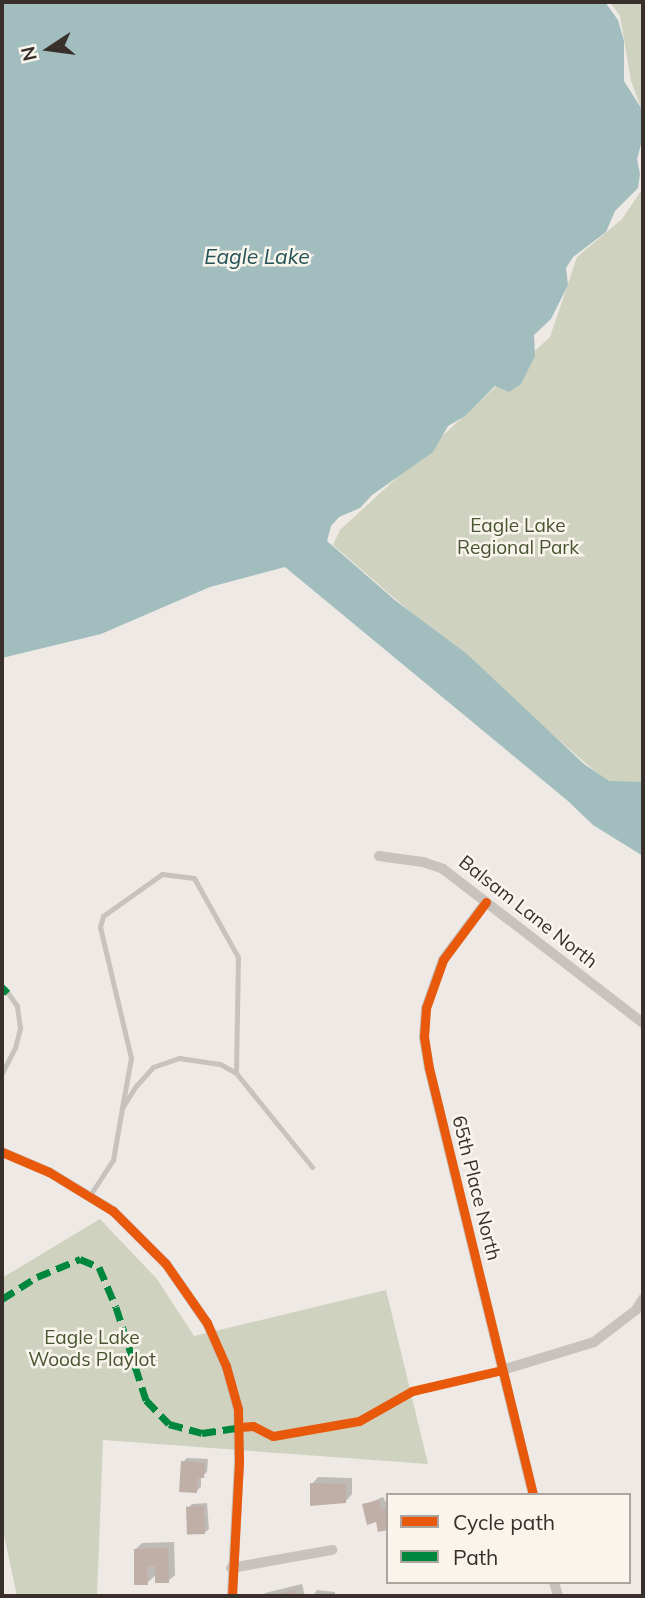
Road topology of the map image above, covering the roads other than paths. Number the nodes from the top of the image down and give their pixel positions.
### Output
1 (379, 856) dead end
2 (486, 902) junction
3 (8, 993) dead end
4 (643, 1023) edge
5 (2, 1073) edge
6 (236, 1073) junction
7 (122, 1108) junction
8 (2, 1153) edge
9 (312, 1167) dead end
10 (90, 1195) junction
11 (643, 1299) edge
12 (502, 1370) junction
13 (533, 1493) edge
14 (332, 1550) dead end
15 (231, 1568) junction
16 (232, 1596) edge

1 - 2 street, Balsam Lane North
2 - 4 street, Balsam Lane North
2 - 12 street, 65th Place North
3 - 5 lane
6 - 7 lane
6 - 7 lane
6 - 9 lane
7 - 10 lane
8 - 10 street
10 - 15 street
11 - 12 street
12 - 13 street, 65th Place North
14 - 15 street
15 - 16 street

